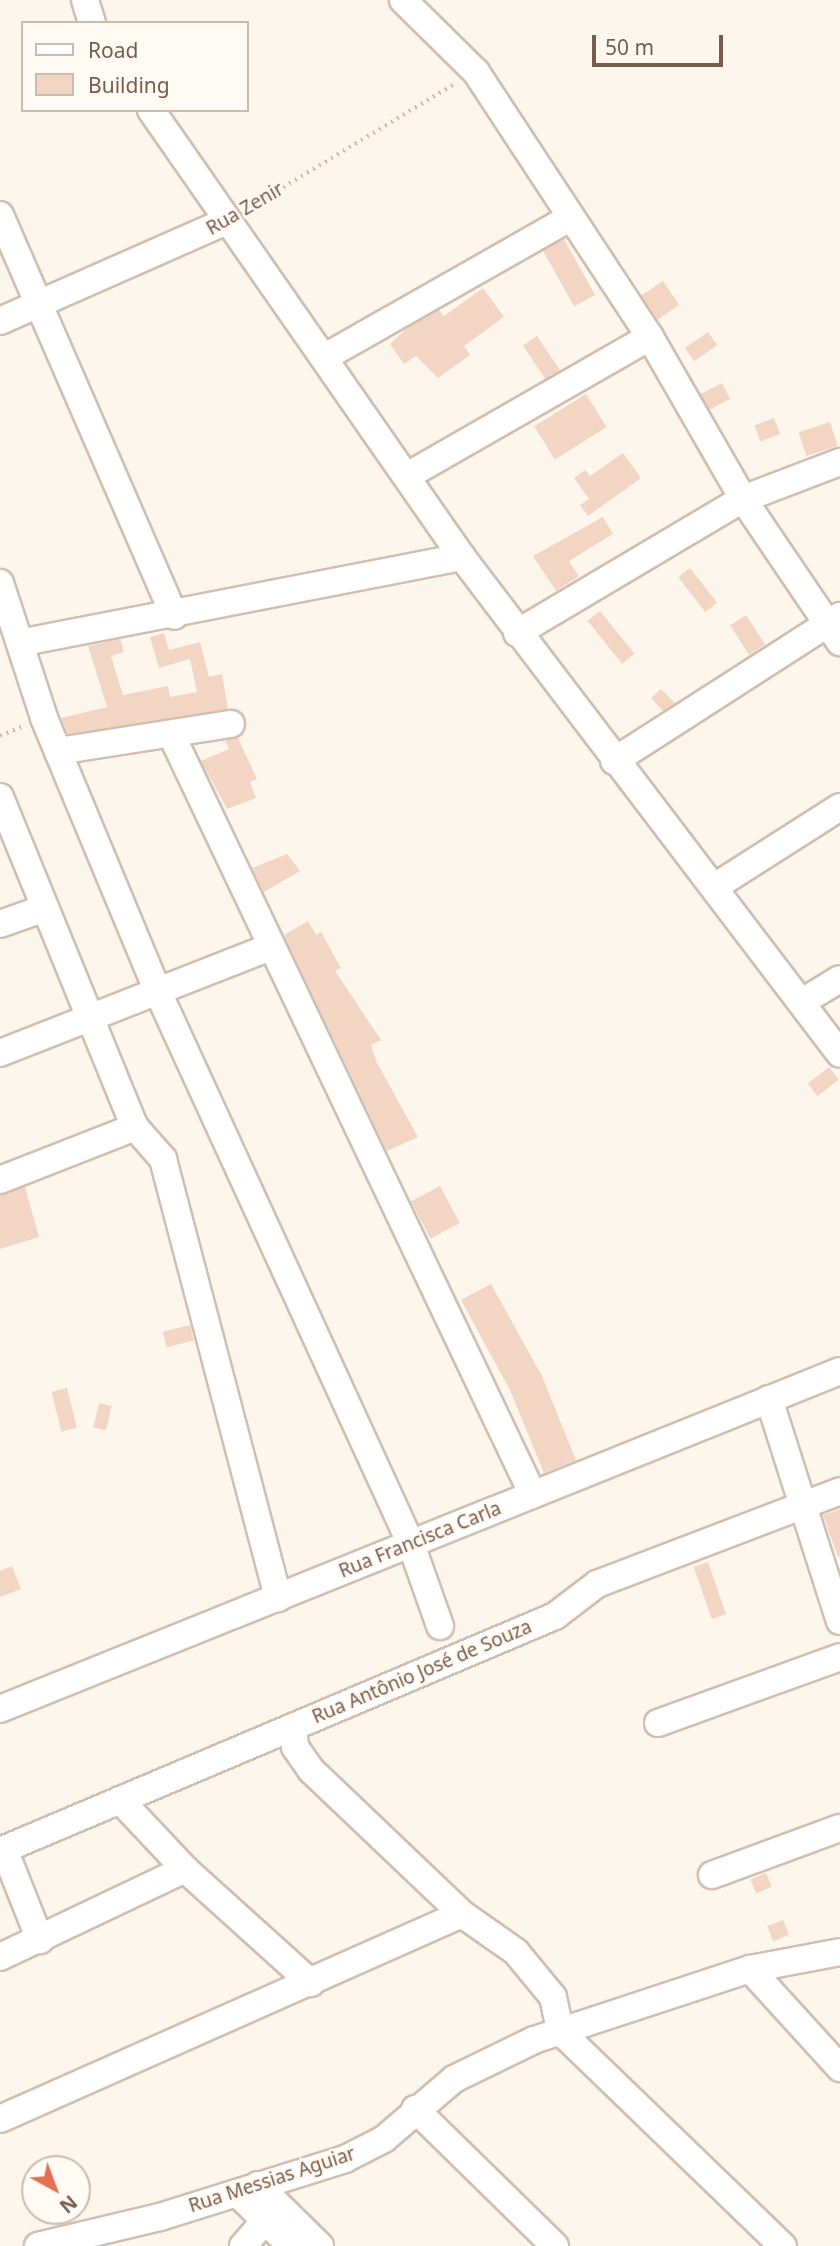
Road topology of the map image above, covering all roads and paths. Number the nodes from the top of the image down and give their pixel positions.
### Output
1 (85, 0) edge
2 (403, 0) edge
3 (91, 21) edge
4 (476, 72) junction
5 (152, 112) edge
6 (0, 215) edge
7 (571, 217) junction
8 (227, 221) junction
9 (37, 307) junction
10 (0, 321) edge
11 (650, 337) junction
12 (324, 357) junction
13 (840, 462) edge
14 (407, 476) junction
15 (743, 499) junction
16 (461, 557) junction
17 (0, 583) edge
18 (174, 616) junction
19 (835, 627) edge
20 (517, 632) junction
21 (24, 642) junction
22 (231, 724) dead end
23 (172, 736) junction
24 (58, 751) junction
25 (614, 761) junction
26 (0, 797) edge
27 (840, 807) edge
28 (716, 886) junction
29 (45, 908) junction
30 (0, 924) edge
31 (268, 947) junction
32 (840, 979) edge
33 (158, 992) junction
34 (802, 1002) junction
35 (90, 1019) junction
36 (0, 1053) edge
37 (840, 1054) edge
38 (135, 1127) junction
39 (0, 1180) edge
40 (840, 1371) edge
41 (769, 1399) junction
42 (840, 1491) edge
43 (533, 1494) junction
44 (803, 1505) junction
45 (411, 1544) junction
46 (278, 1598) junction
47 (840, 1621) edge
48 (440, 1626) dead end
49 (840, 1657) edge
50 (0, 1709) edge
51 (658, 1723) dead end
52 (293, 1727) junction
53 (120, 1801) junction
54 (840, 1828) edge
55 (2, 1850) edge
56 (185, 1869) junction
57 (712, 1875) dead end
58 (462, 1914) junction
59 (40, 1940) junction
60 (840, 1952) edge
61 (0, 1957) edge
62 (750, 1969) junction
63 (311, 1983) junction
64 (560, 2031) junction
65 (840, 2068) edge
66 (415, 2109) junction
67 (0, 2119) edge
68 (248, 2189) junction
69 (265, 2221) junction
70 (38, 2246) edge
71 (243, 2246) edge
72 (291, 2246) edge
73 (320, 2246) edge
74 (555, 2246) edge
75 (783, 2246) edge

1 - 3 street
2 - 4 street
4 - 7 street
4 - 8 path, Rua Zenir
5 - 8 street
6 - 9 street
7 - 11 street
7 - 12 street
8 - 9 street, Rua Zenir
8 - 12 street
9 - 10 street, Rua Zenir
9 - 18 street
11 - 14 street
11 - 15 street
12 - 14 street
13 - 15 street
14 - 16 street
15 - 19 street
15 - 20 street
16 - 18 street
16 - 20 street
17 - 21 street
18 - 21 street
19 - 25 street
20 - 25 street
21 - 24 street
22 - 23 street
23 - 24 street
23 - 31 street
24 - 33 street
25 - 28 street
26 - 29 street
27 - 28 street
28 - 34 street
29 - 30 street
29 - 35 street
31 - 33 street
31 - 43 street
32 - 34 street
33 - 35 street
33 - 45 street
34 - 37 street
35 - 36 street
35 - 38 street
38 - 39 street
38 - 46 street
40 - 41 street, Rua Francisca Carla
41 - 43 street, Rua Francisca Carla
41 - 44 street
42 - 44 street, Rua Antônio José de Souza
43 - 45 street, Rua Francisca Carla
44 - 47 street
44 - 52 street, Rua Antônio José de Souza
45 - 46 street, Rua Francisca Carla
45 - 48 street
46 - 50 street, Rua Francisca Carla
49 - 51 street
52 - 53 street, Rua Antônio José de Souza
52 - 58 street
53 - 55 street, Rua Antônio José de Souza
53 - 56 street
54 - 57 street
55 - 59 street
56 - 59 street
56 - 63 street
58 - 63 street
58 - 64 street
59 - 61 street
60 - 62 street, Rua Messias Aguiar
62 - 64 street, Rua Messias Aguiar
62 - 65 street
63 - 67 street
64 - 66 street, Rua Messias Aguiar
64 - 75 street
66 - 68 street, Rua Messias Aguiar
66 - 74 street
68 - 69 street
68 - 70 street, Rua Messias Aguiar
68 - 73 street
69 - 71 street
69 - 72 street

